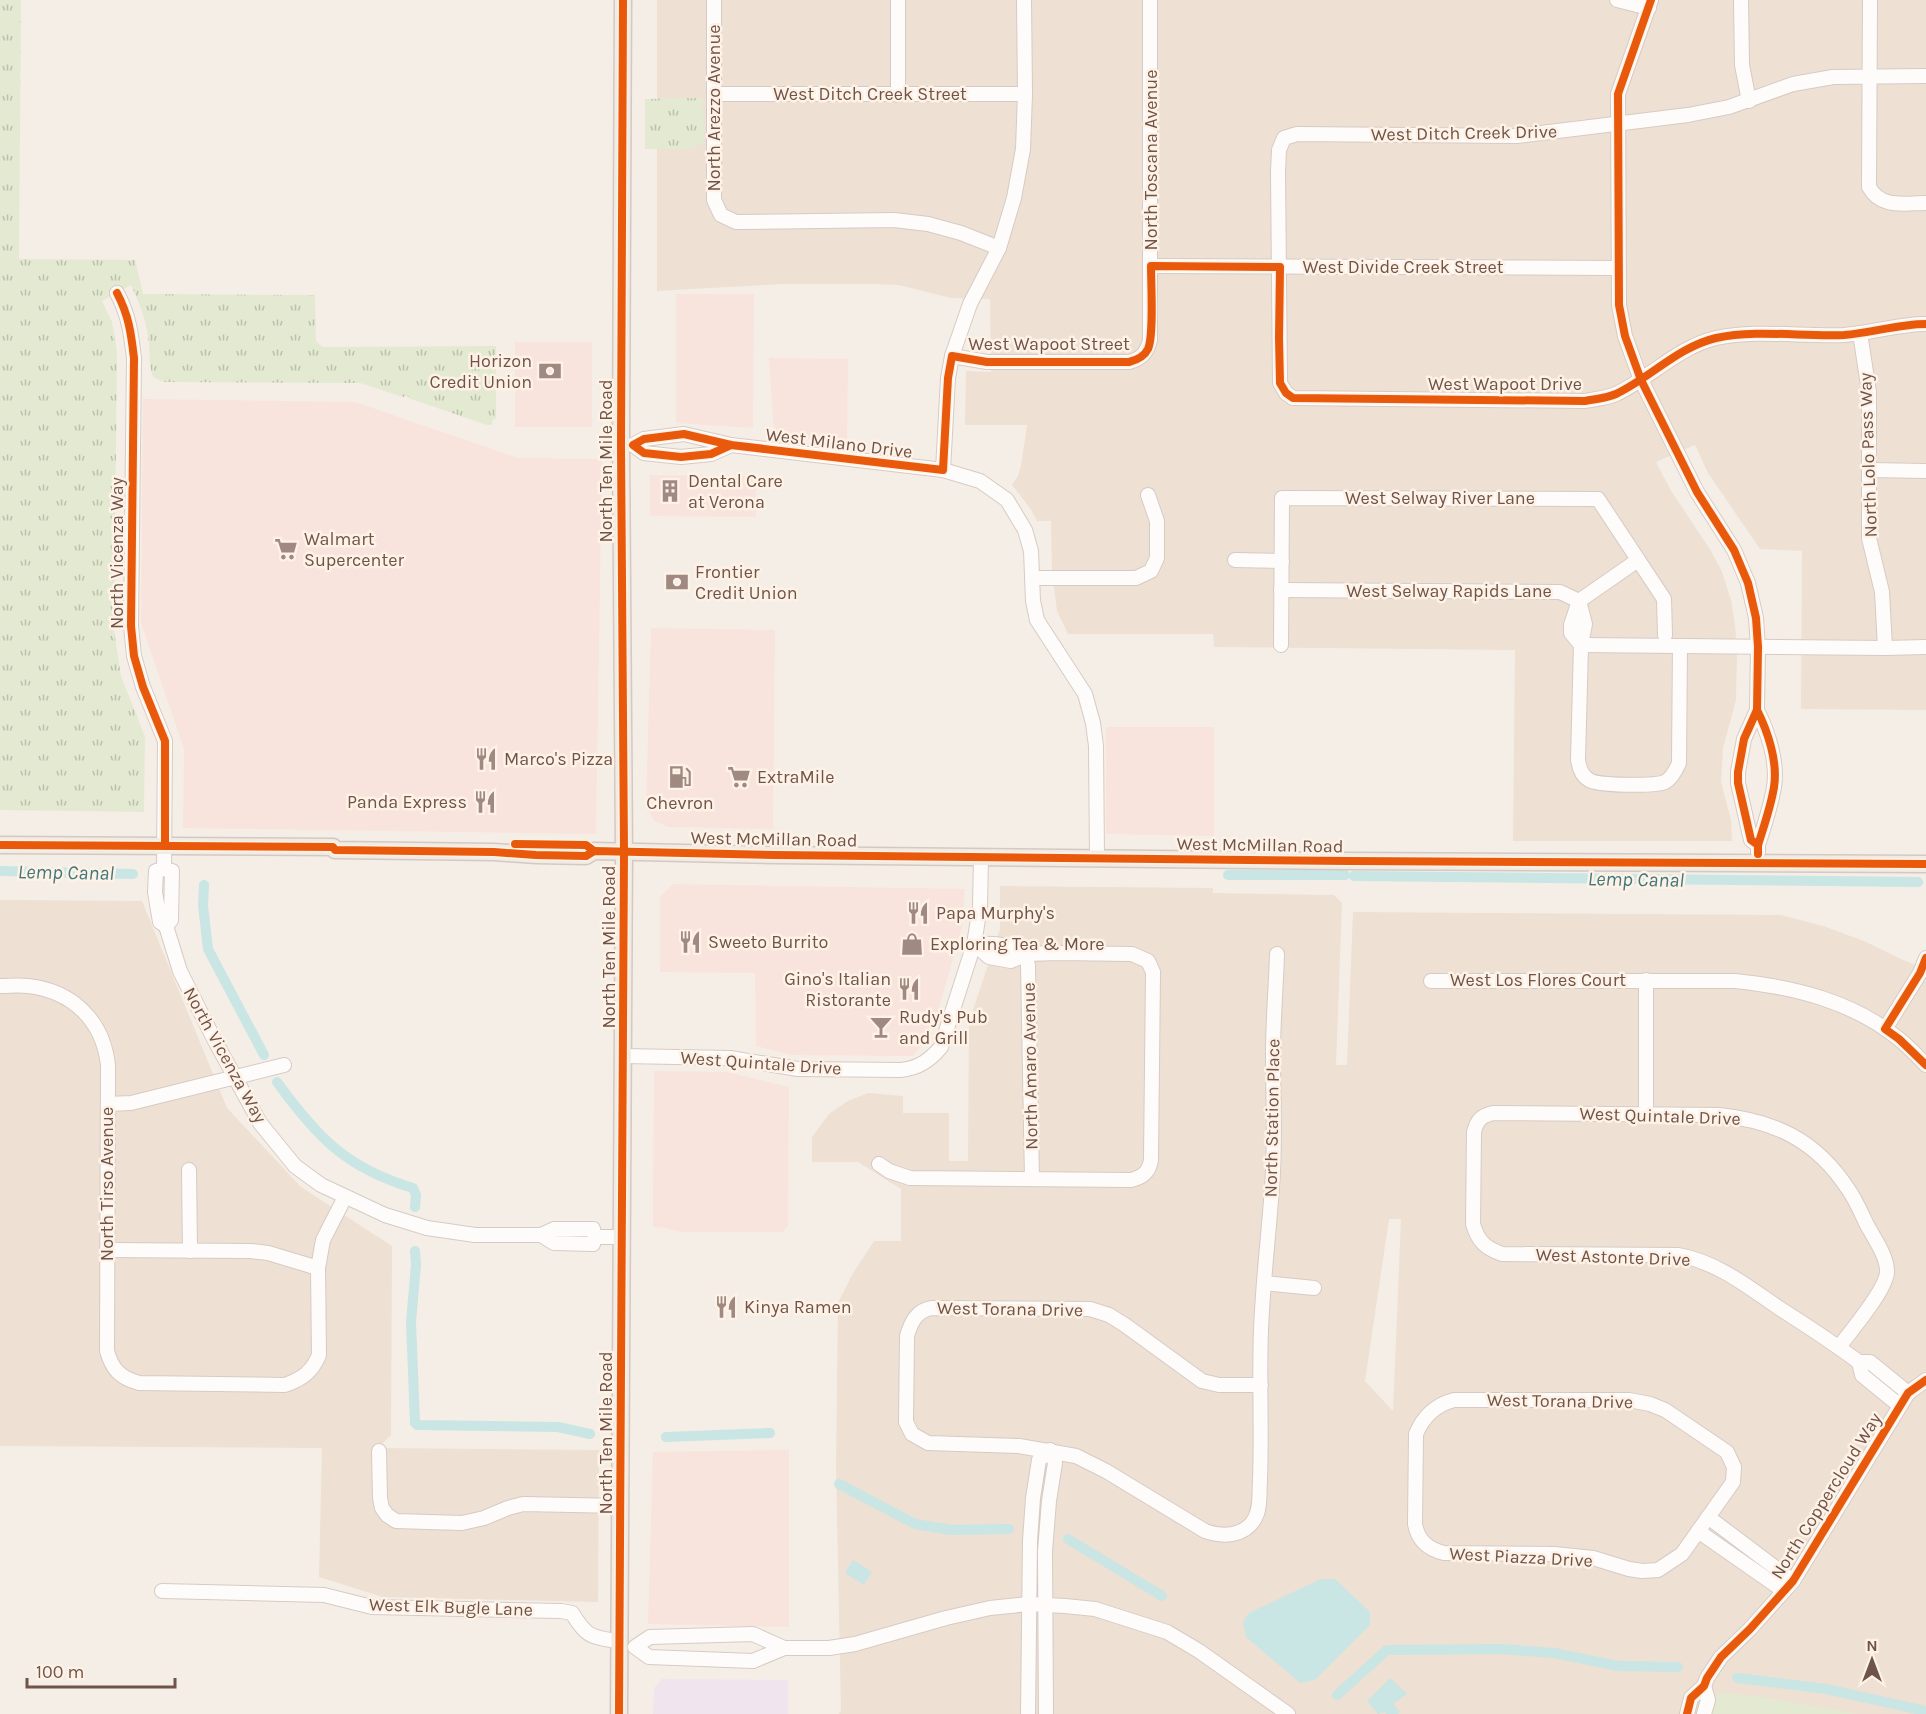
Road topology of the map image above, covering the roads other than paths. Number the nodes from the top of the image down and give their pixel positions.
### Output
1 (623, 0) edge
2 (714, 0) edge
3 (898, 0) edge
4 (1024, 0) edge
5 (1150, 0) edge
6 (1617, 0) edge
7 (1741, 0) edge
8 (1870, 0) edge
9 (1650, 4) edge
10 (1869, 76) junction
11 (1926, 76) edge
12 (714, 94) junction
13 (1025, 94) junction
14 (898, 95) junction
15 (1749, 101) junction
16 (1618, 123) junction
17 (1926, 203) edge
18 (999, 248) junction
19 (1151, 266) junction
20 (1280, 267) junction
21 (1618, 268) junction
22 (117, 293) dead end
23 (1926, 324) edge
24 (1860, 333) junction
25 (1144, 355) joint
26 (952, 356) junction
27 (1641, 380) junction
28 (627, 445) junction
29 (730, 445) junction
30 (943, 470) junction
31 (1869, 470) junction
32 (1926, 471) edge
33 (1148, 495) dead end
34 (1235, 560) dead end
35 (1638, 560) junction
36 (1282, 561) junction
37 (1032, 578) junction
38 (1281, 591) junction
39 (1580, 601) junction
40 (1665, 635) dead end
41 (1281, 645) dead end
42 (1581, 645) junction
43 (1680, 646) junction
44 (1758, 647) junction
45 (1926, 647) edge
46 (1884, 648) junction
47 (1757, 710) junction
48 (0, 845) edge
49 (1758, 845) junction
50 (165, 846) junction
51 (624, 852) junction
52 (981, 858) junction
53 (1097, 858) junction
54 (1758, 863) junction
55 (1926, 864) edge
56 (974, 944) junction
57 (1026, 954) junction
58 (1277, 954) dead end
59 (1926, 958) edge
60 (1646, 980) junction
61 (1431, 981) dead end
62 (0, 986) edge
63 (1885, 1029) junction
64 (623, 1056) junction
65 (284, 1065) dead end
66 (1926, 1065) edge
67 (235, 1077) junction
68 (108, 1104) junction
69 (1646, 1114) junction
70 (879, 1164) dead end
71 (189, 1170) dead end
72 (1032, 1179) junction
73 (345, 1197) junction
74 (622, 1237) junction
75 (1483, 1245) joint
76 (107, 1250) junction
77 (190, 1251) junction
78 (318, 1268) junction
79 (1264, 1283) junction
80 (1314, 1288) dead end
81 (1839, 1347) junction
82 (1859, 1362) junction
83 (1926, 1380) edge
84 (1261, 1385) junction
85 (1908, 1393) junction
86 (1900, 1406) junction
87 (379, 1450) dead end
88 (1050, 1450) junction
89 (621, 1506) junction
90 (1708, 1517) junction
91 (1698, 1531) junction
92 (1422, 1541) joint
93 (1788, 1586) junction
94 (162, 1591) dead end
95 (1029, 1604) junction
96 (1045, 1604) junction
97 (625, 1646) junction
98 (784, 1648) junction
99 (1704, 1686) junction
100 (619, 1714) edge
101 (1028, 1714) edge
102 (1046, 1714) edge
103 (1288, 1714) edge
104 (1687, 1714) edge
105 (1704, 1714) edge

1 - 28 main road, North Ten Mile Road
2 - 12 street, North Arezzo Avenue
3 - 14 street
4 - 13 street
5 - 19 street, North Toscana Avenue
6 - 9 street
7 - 15 street
8 - 10 street
9 - 16 street
10 - 11 street, West Ditch Creek Drive
10 - 15 street, West Ditch Creek Drive
10 - 17 street
12 - 14 street, West Ditch Creek Street
12 - 18 street, North Arezzo Avenue
13 - 14 street, West Ditch Creek Street
13 - 18 street
15 - 16 street, West Ditch Creek Drive
16 - 20 street, West Ditch Creek Drive
16 - 21 street
18 - 26 street
19 - 20 street, West Divide Creek Street
19 - 25 street, North Toscana Avenue
20 - 21 street, West Divide Creek Street
20 - 27 street, West Wapoot Drive
21 - 27 street
22 - 50 street, North Vicenza Way
23 - 24 street, West Wapoot Drive
24 - 27 street, West Wapoot Drive
24 - 31 street, North Lolo Pass Way
25 - 26 street, West Wapoot Street
26 - 30 street
27 - 44 street
28 - 29 street, West Milano Drive
28 - 29 street, West Milano Drive
28 - 51 main road, North Ten Mile Road
29 - 30 street, West Milano Drive
30 - 37 street, West Milano Drive
31 - 32 street
31 - 46 street, North Lolo Pass Way
33 - 37 street
34 - 36 street
35 - 36 street, West Selway River Lane
35 - 39 street
35 - 40 street
36 - 38 street
37 - 53 street, West Milano Drive
38 - 39 street, West Selway Rapids Lane
38 - 41 street
39 - 42 street
42 - 43 street
42 - 43 street
43 - 44 street
44 - 46 street
44 - 47 street
45 - 46 street
47 - 49 street
47 - 49 street
48 - 50 main road, West McMillan Road
49 - 54 street
50 - 51 main road, West McMillan Road
50 - 67 street, North Vicenza Way
51 - 52 main road, West McMillan Road
51 - 64 main road, North Ten Mile Road
52 - 53 main road, West McMillan Road
52 - 56 street
53 - 54 main road, West McMillan Road
54 - 55 main road, West McMillan Road
56 - 57 street
56 - 64 street, West Quintale Drive
57 - 72 street, North Amaro Avenue
57 - 72 street
58 - 79 street, North Station Place
59 - 63 street
60 - 61 street, West Los Flores Court
60 - 63 street, West Los Flores Court
60 - 69 street
62 - 68 street, North Tirso Avenue
63 - 66 street, West Los Flores Court
64 - 74 main road, North Ten Mile Road
65 - 67 street
67 - 68 street
67 - 73 street, North Vicenza Way
68 - 76 street, North Tirso Avenue
69 - 75 street, West Quintale Drive
69 - 81 street, West Quintale Drive
70 - 72 street
71 - 77 street
73 - 74 street, North Vicenza Way
73 - 78 street
74 - 89 main road, North Ten Mile Road
75 - 81 street, West Astonte Drive
76 - 77 street
76 - 78 street, North Tirso Avenue
77 - 78 street
79 - 80 street
79 - 84 street, North Station Place
81 - 82 street, West Astonte Drive
82 - 85 street, West Astonte Drive
82 - 86 street, West Astonte Drive
83 - 85 street, North Coppercloud Way
84 - 88 street, North Station Place
84 - 88 street, West Torana Drive
85 - 86 street, North Coppercloud Way
86 - 93 street, North Coppercloud Way
87 - 89 street
88 - 95 street
88 - 96 street
89 - 97 main road, North Ten Mile Road
90 - 91 street
90 - 92 street, West Torana Drive
90 - 93 street
91 - 92 street, West Piazza Drive
91 - 93 street
93 - 99 street, North Coppercloud Way
94 - 97 street, West Elk Bugle Lane
95 - 96 street
95 - 98 street
95 - 101 street
96 - 102 street
96 - 103 street
97 - 98 street
97 - 98 street, West Elk Bugle Lane
97 - 100 main road, North Ten Mile Road
99 - 104 street, North Coppercloud Way
99 - 105 street, North Coppercloud Way

